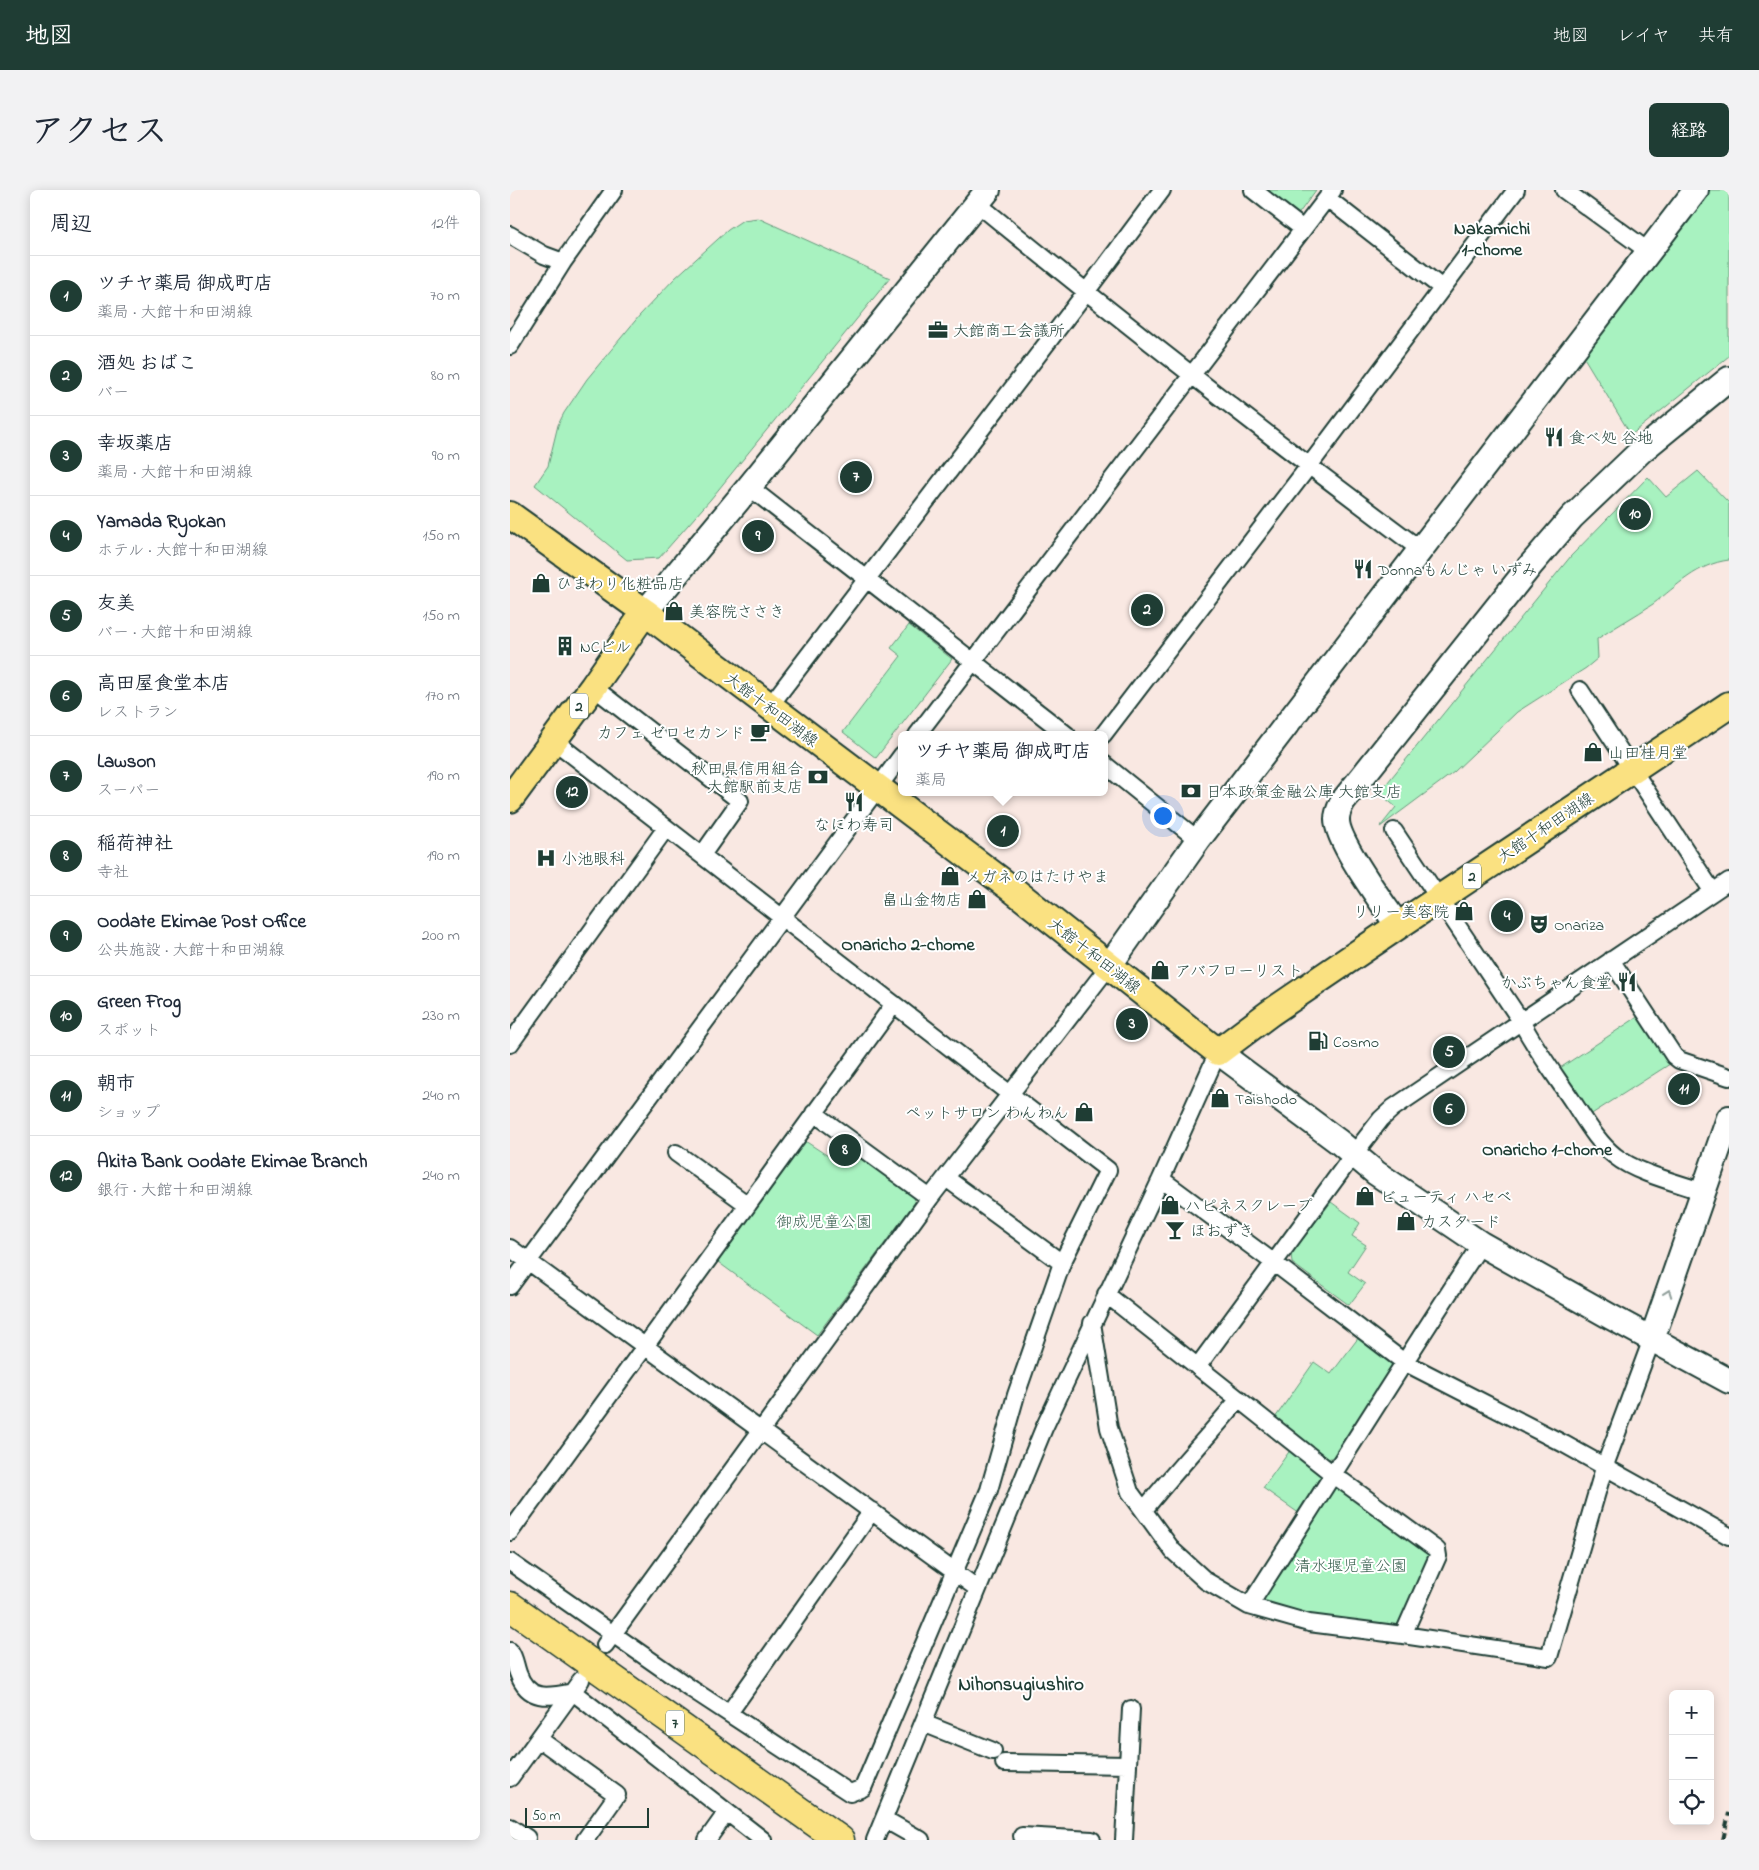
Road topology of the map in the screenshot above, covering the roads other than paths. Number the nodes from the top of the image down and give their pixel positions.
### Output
1 (614, 190) edge
2 (1162, 190) edge
3 (1253, 190) edge
4 (1516, 190) edge
5 (1564, 190) edge
6 (1696, 190) edge
7 (1330, 194) edge
8 (983, 197) edge
9 (1303, 229) junction
10 (510, 235) edge
11 (1648, 251) junction
12 (563, 262) junction
13 (1442, 288) junction
14 (1086, 292) junction
15 (510, 346) edge
16 (1192, 374) junction
17 (1729, 379) edge
18 (1309, 466) junction
19 (749, 488) junction
20 (512, 520) edge
21 (1421, 550) junction
22 (866, 579) junction
23 (645, 612) junction
24 (973, 662) junction
25 (593, 687) junction
26 (1580, 690) dead end
27 (1729, 705) edge
28 (769, 707) junction
29 (921, 731) edge
30 (1062, 731) edge
31 (1106, 731) edge
32 (553, 740) junction
33 (898, 760) edge
34 (1108, 767) edge
35 (1631, 769) junction
36 (877, 788) junction
37 (510, 799) edge
38 (666, 828) junction
39 (1394, 831) dead end
40 (1198, 840) junction
41 (702, 855) junction
42 (1729, 881) edge
43 (1713, 892) junction
44 (1438, 898) junction
45 (783, 918) junction
46 (1398, 926) junction
47 (1611, 960) junction
48 (1108, 966) junction
49 (894, 1004) junction
50 (1521, 1021) junction
51 (510, 1044) edge
52 (1218, 1052) junction
53 (1729, 1077) edge
54 (1010, 1094) junction
55 (814, 1113) junction
56 (1729, 1118) edge
57 (676, 1153) dead end
58 (1353, 1155) junction
59 (946, 1178) junction
60 (1161, 1178) junction
61 (1704, 1192) junction
62 (930, 1198) junction
63 (748, 1205) junction
64 (1481, 1244) junction
65 (510, 1248) edge
66 (528, 1261) junction
67 (1273, 1262) junction
68 (1062, 1263) junction
69 (510, 1286) edge
70 (1106, 1294) junction
71 (1092, 1323) junction
72 (1652, 1339) junction
73 (646, 1347) junction
74 (1404, 1362) junction
75 (1198, 1366) junction
76 (1729, 1381) edge
77 (1239, 1399) junction
78 (761, 1431) junction
79 (1604, 1468) junction
80 (1334, 1475) junction
81 (1144, 1510) junction
82 (872, 1511) junction
83 (510, 1532) edge
84 (1729, 1536) edge
85 (510, 1562) edge
86 (954, 1572) junction
87 (978, 1588) junction
88 (510, 1606) edge
89 (1250, 1606) junction
90 (1403, 1635) junction
91 (610, 1640) junction
92 (510, 1651) edge
93 (577, 1686) junction
94 (1131, 1709) dead end
95 (729, 1713) junction
96 (923, 1723) junction
97 (539, 1739) junction
98 (1128, 1765) junction
99 (510, 1778) edge
100 (727, 1812) junction
101 (884, 1819) junction
102 (510, 1827) edge
103 (1022, 1836) dead end
104 (527, 1838) dead end
105 (585, 1840) edge
106 (707, 1840) edge
107 (763, 1840) edge
108 (840, 1840) edge
109 (875, 1840) edge
110 (921, 1840) edge
111 (1092, 1840) edge
112 (1124, 1840) edge

1 - 12 street
2 - 14 street
3 - 9 street
4 - 13 street
5 - 11 street
6 - 11 street
7 - 9 street
7 - 13 street
8 - 14 street
8 - 19 street
9 - 16 street
10 - 12 street
11 - 21 street
12 - 15 street
13 - 18 street
14 - 16 street
14 - 22 street
16 - 18 street
16 - 24 street
17 - 46 street
18 - 21 street
18 - 31 street
19 - 22 street
19 - 23 street
20 - 23 main road, 大館十和田湖線
21 - 40 street
22 - 24 street
22 - 28 street
23 - 25 main road, 2
23 - 28 main road, 大館十和田湖線
24 - 29 street
24 - 30 street
25 - 32 main road, 2
25 - 41 street
26 - 35 street
27 - 35 main road, 大館十和田湖線 / 2
28 - 36 main road, 大館十和田湖線
32 - 37 main road, 2
32 - 38 street
33 - 36 street
34 - 40 street
35 - 43 street
35 - 44 main road, 大館十和田湖線 / 2
36 - 45 street
36 - 48 main road, 大館十和田湖線
38 - 41 street
38 - 51 street
39 - 44 street
40 - 48 street
41 - 45 street
42 - 43 street
43 - 47 street
44 - 46 main road, 大館十和田湖線 / 2
44 - 50 street
45 - 49 street
45 - 66 street
46 - 52 main road, 大館十和田湖線 / 2
47 - 50 street
47 - 53 street
48 - 52 main road, 大館十和田湖線
48 - 54 street
49 - 54 street
49 - 55 street
50 - 58 street
50 - 61 street
52 - 58 street
52 - 60 street
54 - 59 street
54 - 68 street
55 - 62 street
55 - 63 street
56 - 61 street
57 - 63 street
58 - 64 street
58 - 67 street
59 - 62 street
59 - 68 street
60 - 67 street
60 - 70 street
72 -> 61 street
62 - 78 street
63 - 73 street
64 - 72 street
64 - 74 street
65 - 66 street
66 - 69 street
66 - 73 street
67 - 74 street
67 - 75 street
68 - 86 street
70 - 71 street
70 - 75 street
71 - 81 street
71 - 87 street
72 - 76 street
72 - 79 street
73 - 78 street
73 - 83 street
74 - 79 street
74 - 80 street
75 - 77 street
77 - 80 street
77 - 81 street
78 - 82 street
78 - 91 street
79 - 84 street
79 - 90 street
80 - 89 street
80 - 90 street
81 - 89 street
82 - 86 street
82 - 95 street
85 - 91 street
86 - 87 street
86 - 95 street
87 - 96 street
88 - 108 highway, 7
89 - 90 street
91 - 95 street
92 - 93 street
93 - 97 street
93 - 100 street
94 - 98 street
96 - 98 street
96 - 101 street
97 - 99 street
97 - 105 street
98 - 112 street
100 - 106 street
100 - 107 street
101 - 109 street
101 - 110 street
102 - 104 street
103 - 111 street

